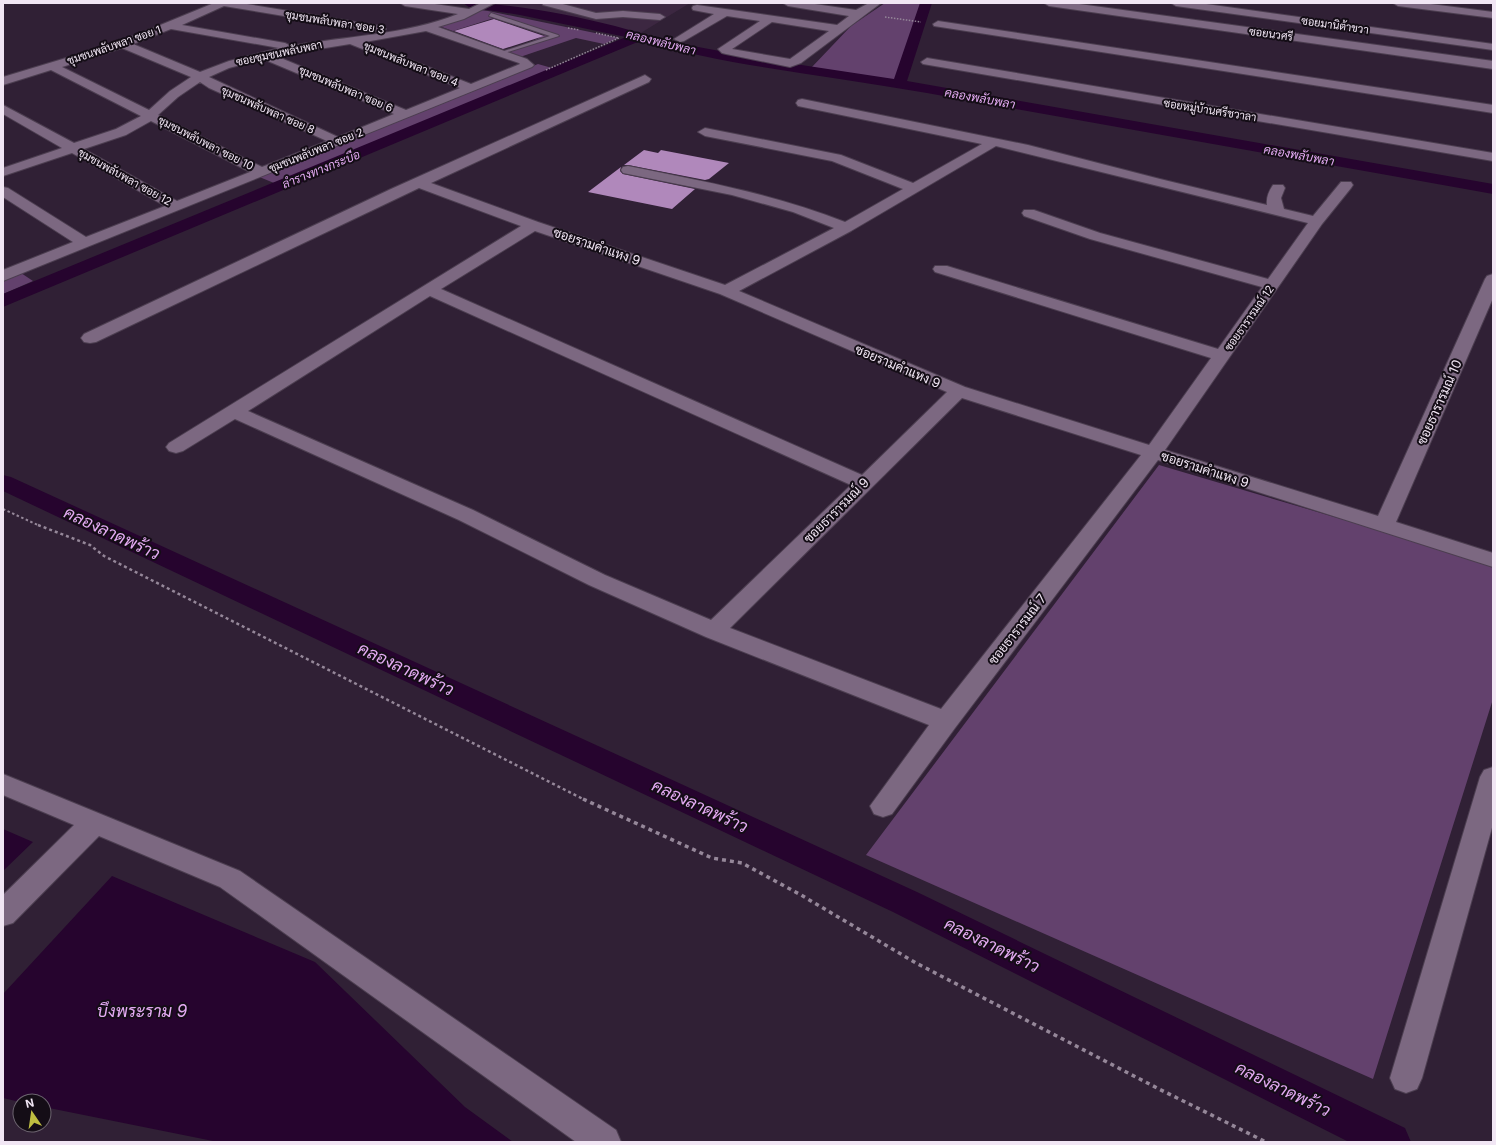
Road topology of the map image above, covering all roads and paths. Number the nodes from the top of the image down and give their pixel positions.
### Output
1 (222, 3) edge
2 (405, 3) edge
3 (547, 3) edge
4 (788, 3) edge
5 (876, 3) edge
6 (1048, 3) edge
7 (1176, 3) edge
8 (1398, 3) edge
9 (697, 8) dead end
10 (488, 9) edge
11 (470, 12) junction
12 (725, 12) junction
13 (858, 14) junction
14 (1493, 15) edge
15 (660, 17) dead end
16 (895, 18) dead end
17 (770, 19) junction
18 (938, 24) joint
19 (170, 26) junction
20 (426, 27) junction
21 (838, 29) junction
22 (401, 33) junction
23 (680, 39) dead end
24 (350, 40) junction
25 (123, 44) junction
26 (1493, 47) edge
27 (296, 48) junction
28 (500, 54) junction
29 (264, 55) junction
30 (927, 62) dead end
31 (1493, 65) edge
32 (52, 66) junction
33 (200, 77) junction
34 (645, 79) dead end
35 (3, 81) edge
36 (471, 88) junction
37 (802, 103) dead end
38 (3, 109) edge
39 (1493, 109) edge
40 (405, 114) junction
41 (151, 115) junction
42 (705, 132) dead end
43 (337, 141) junction
44 (994, 142) junction
45 (74, 148) junction
46 (1493, 157) edge
47 (628, 170) dead end
48 (3, 172) edge
49 (261, 172) junction
50 (419, 183) junction
51 (1346, 185) dead end
52 (914, 188) junction
53 (1278, 188) dead end
54 (3, 191) edge
55 (176, 206) junction
56 (1278, 212) junction
57 (1029, 213) dead end
58 (1317, 221) junction
59 (533, 225) junction
60 (846, 228) junction
61 (84, 244) junction
62 (941, 269) dead end
63 (3, 276) edge
64 (1493, 279) edge
65 (1273, 285) junction
66 (428, 289) junction
67 (726, 291) junction
68 (90, 338) dead end
69 (1223, 356) junction
70 (959, 391) junction
71 (233, 411) junction
72 (176, 447) dead end
73 (1153, 453) junction
74 (864, 482) junction
75 (3, 509) edge
76 (1384, 526) junction
77 (1493, 560) edge
78 (714, 631) junction
79 (946, 721) junction
80 (1493, 777) edge
81 (3, 784) edge
82 (883, 806) dead end
83 (95, 822) junction
84 (3, 914) edge
85 (1406, 1078) dead end
86 (604, 1142) edge
87 (1266, 1142) edge

1 - 19 street, ชุมชนพลับพลา ซอย 1
1 - 22 street, ชุมชนพลับพลา ซอย 3
2 - 11 street
3 - 15 street
4 - 13 street
5 - 13 street
6 - 31 street, ซอยนวศรี
7 - 26 street, ซอยมานิต้าขวา
8 - 14 street
9 - 12 street
10 - 11 street, ซอยชุมชนพลับพลา
10 - 28 lane
11 - 20 street, ซอยชุมชนพลับพลา
12 - 17 street
12 - 23 street
13 - 21 street
16 - 18 path
17 - 21 street
17 - 21 street
18 - 39 street
19 - 25 street, ชุมชนพลับพลา ซอย 1
19 - 27 street
20 - 22 street, ซอยชุมชนพลับพลา
20 - 28 street, ชุมชนพลับพลา ซอย 2
22 - 24 street, ซอยชุมชนพลับพลา
24 - 27 street, ซอยชุมชนพลับพลา
24 - 36 street, ชุมชนพลับพลา ซอย 4
25 - 32 street, ชุมชนพลับพลา ซอย 1
25 - 33 street, ชุมชนพลับพลา ซอย 8
27 - 29 street, ซอยชุมชนพลับพลา
28 - 36 street, ชุมชนพลับพลา ซอย 2
29 - 33 street, ซอยชุมชนพลับพลา
29 - 40 street, ชุมชนพลับพลา ซอย 6
30 - 46 street, ซอยหมู่บ้านศรีชวาลา
32 - 35 street, ชุมชนพลับพลา ซอย 1
32 - 41 street, ชุมชนพลับพลา ซอย 10
33 - 41 street, ซอยชุมชนพลับพลา
33 - 43 street, ชุมชนพลับพลา ซอย 8
34 - 50 street
36 - 40 street, ชุมชนพลับพลา ซอย 2
37 - 44 street
38 - 45 street, ชุมชนพลับพลา ซอย 12
40 - 43 street, ชุมชนพลับพลา ซอย 2
41 - 45 street, ซอยชุมชนพลับพลา
41 - 49 street, ชุมชนพลับพลา ซอย 10
42 - 52 street
43 - 49 street, ชุมชนพลับพลา ซอย 2
44 - 52 street
44 - 56 street
45 - 48 street, ซอยชุมชนพลับพลา
45 - 55 street, ชุมชนพลับพลา ซอย 12
47 - 60 street
49 - 55 street, ชุมชนพลับพลา ซอย 2
50 - 59 street, ซอยรามคำแหง 9
50 - 68 street
51 - 58 street, ซอยธารารมณ์ 12
52 - 60 street
53 - 56 street
54 - 61 street
55 - 61 street, ชุมชนพลับพลา ซอย 2
56 - 58 street
57 - 65 street
58 - 65 street, ซอยธารารมณ์ 12
59 - 66 street
59 - 67 street, ซอยรามคำแหง 9
60 - 67 street
61 - 63 street, ชุมชนพลับพลา ซอย 2
62 - 69 street
64 - 76 street, ซอยธารารมณ์ 10
65 - 69 street, ซอยธารารมณ์ 12
66 - 71 street
66 - 74 street
67 - 70 street, ซอยรามคำแหง 9
69 - 73 street, ซอยธารารมณ์ 12
70 - 73 street, ซอยรามคำแหง 9
70 - 74 street, ซอยธารารมณ์ 9
71 - 72 street
71 - 78 street
73 - 76 street, ซอยรามคำแหง 9
73 - 79 street, ซอยธารารมณ์ 7
74 - 78 street, ซอยธารารมณ์ 9
75 - 87 path
76 - 77 street, ซอยรามคำแหง 9
78 - 79 street
79 - 82 street, ซอยธารารมณ์ 7
80 - 85 street
81 - 83 street
83 - 84 street
83 - 86 street

